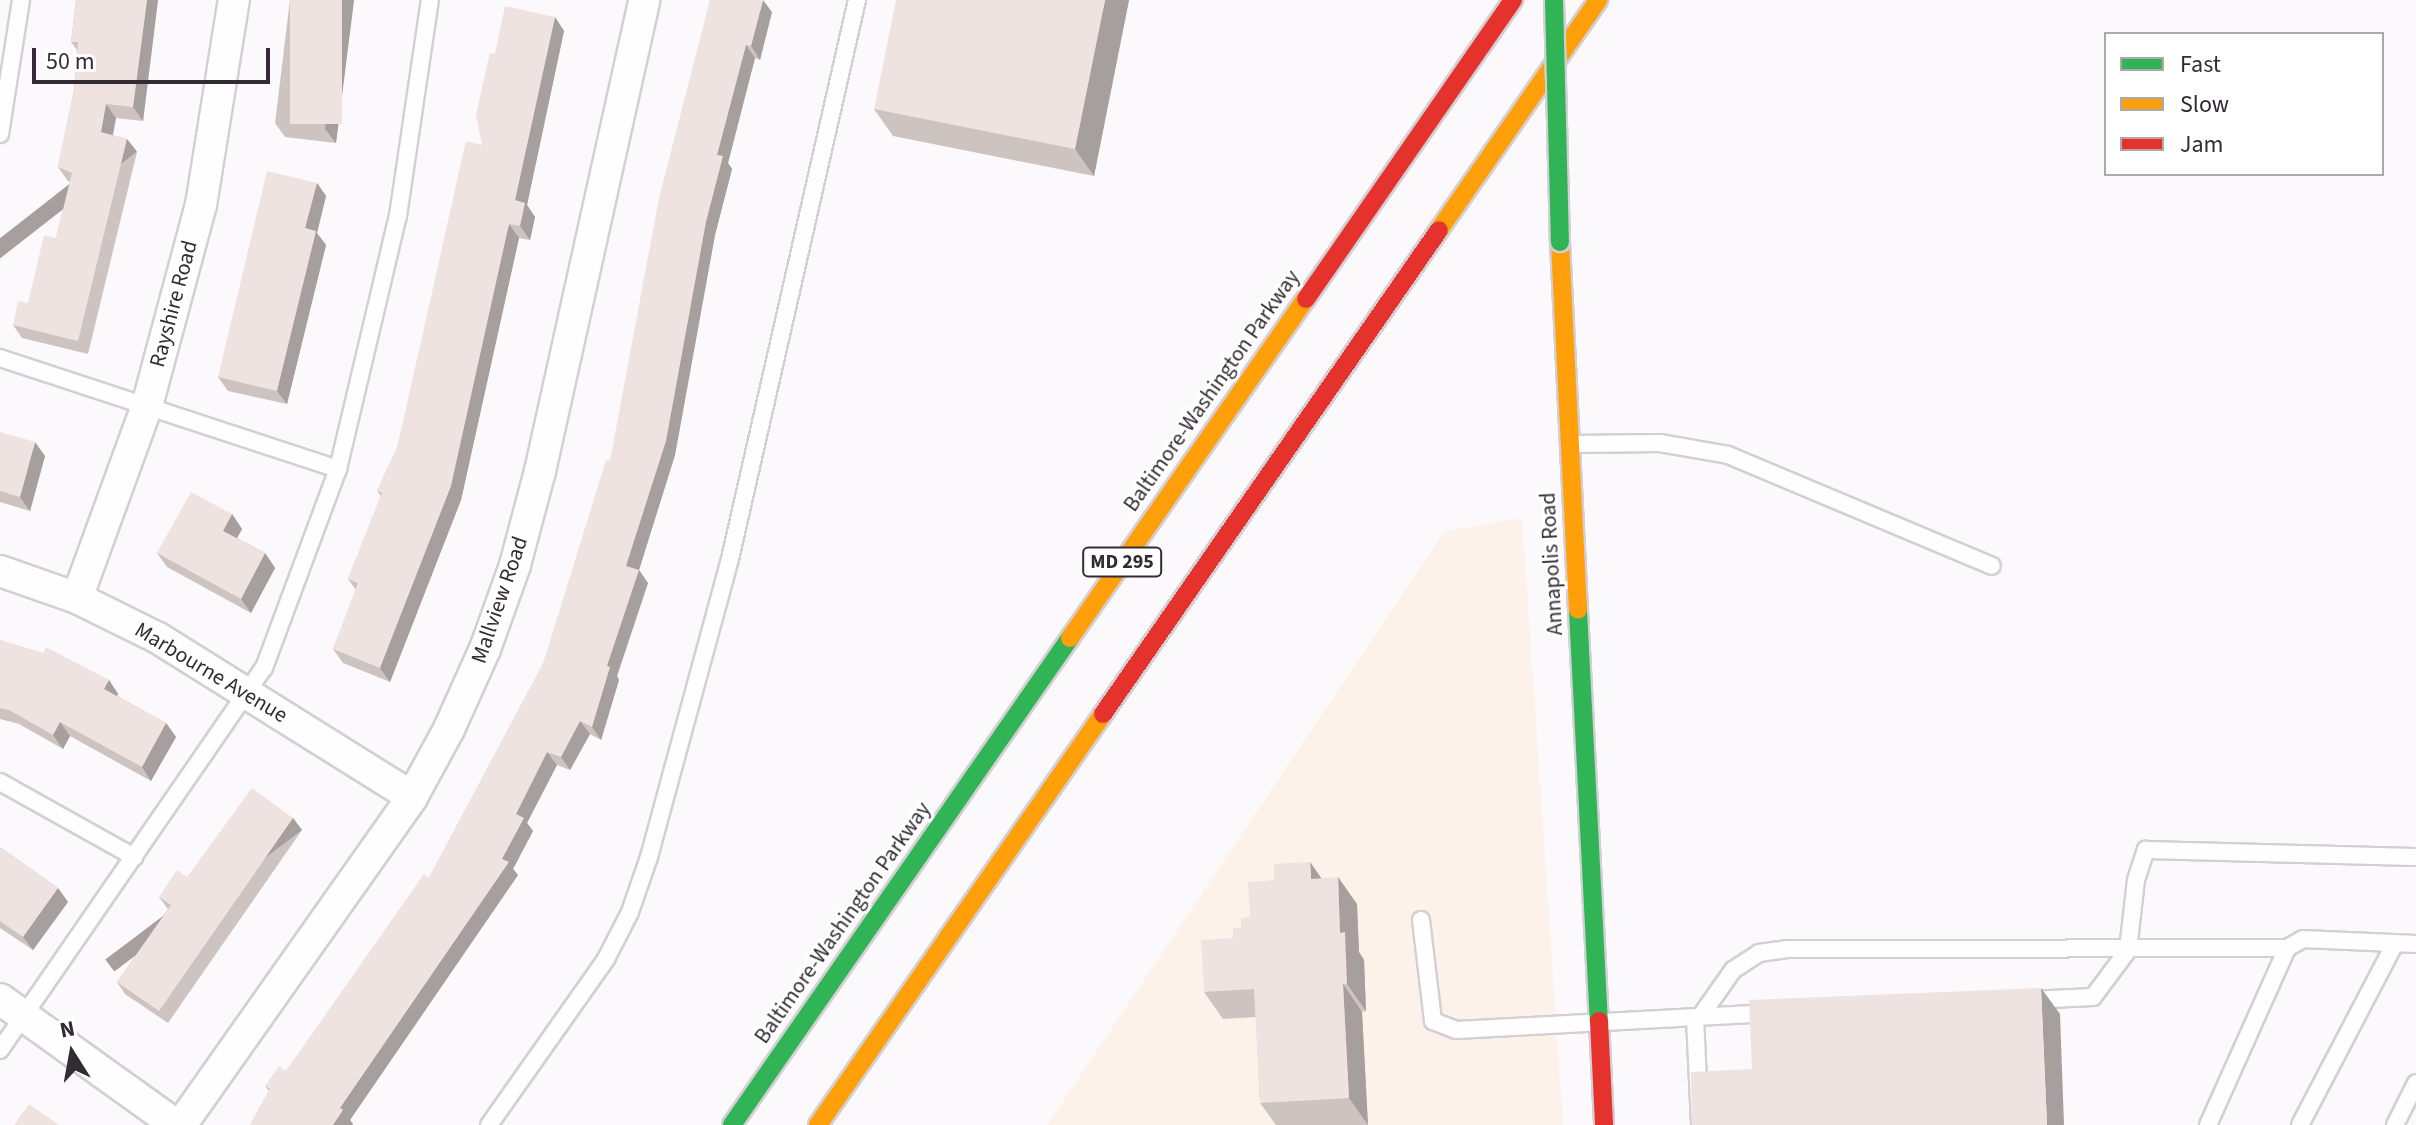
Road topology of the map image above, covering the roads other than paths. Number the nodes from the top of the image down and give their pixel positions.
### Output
1 (21, 0) edge
2 (234, 0) edge
3 (430, 0) edge
4 (644, 0) edge
5 (857, 0) edge
6 (1513, 0) edge
7 (1554, 0) edge
8 (1598, 0) edge
9 (0, 134) edge
10 (0, 358) edge
11 (147, 406) junction
12 (1570, 444) junction
13 (338, 469) junction
14 (1992, 566) dead end
15 (0, 571) edge
16 (77, 598) junction
17 (248, 693) junction
18 (0, 782) edge
19 (412, 797) junction
20 (134, 857) junction
21 (2416, 857) edge
22 (1421, 920) dead end
23 (2395, 943) junction
24 (2416, 944) edge
25 (2287, 948) junction
26 (2128, 950) junction
27 (2015, 1001) edge
28 (12, 1007) edge
29 (1795, 1012) edge
30 (1698, 1017) junction
31 (1599, 1022) junction
32 (0, 1050) edge
33 (2416, 1083) edge
34 (179, 1125) edge
35 (489, 1125) edge
36 (732, 1125) edge
37 (818, 1125) edge
38 (1604, 1125) edge
39 (1700, 1125) edge
40 (2208, 1125) edge
41 (2300, 1125) edge
42 (2395, 1125) edge

1 - 9 lane
2 - 11 street, Rayshire Road
3 - 13 lane
4 - 19 street, Mallview Road
5 - 35 lane
6 - 36 main road, Baltimore-Washington Parkway / MD 295
7 - 12 main road, Annapolis Road, bridge
8 - 37 main road, MD 295
10 - 11 lane
11 - 13 lane
11 - 16 street, Rayshire Road
12 - 14 lane
12 - 31 main road, Annapolis Road
13 - 17 lane
15 - 16 street, Marbourne Avenue
16 - 17 street, Marbourne Avenue
17 - 19 street, Marbourne Avenue
17 - 20 lane
18 - 20 lane
19 - 34 street, Mallview Road
20 - 28 lane
21 - 26 lane
22 - 31 lane
23 - 24 lane
23 - 25 lane
23 - 41 lane
25 - 26 lane
25 - 40 lane
26 - 27 lane
26 - 30 lane
28 - 32 lane
28 - 34 street
29 - 30 lane
30 - 31 lane
30 - 39 lane
31 - 38 main road, Annapolis Road
33 - 42 lane

